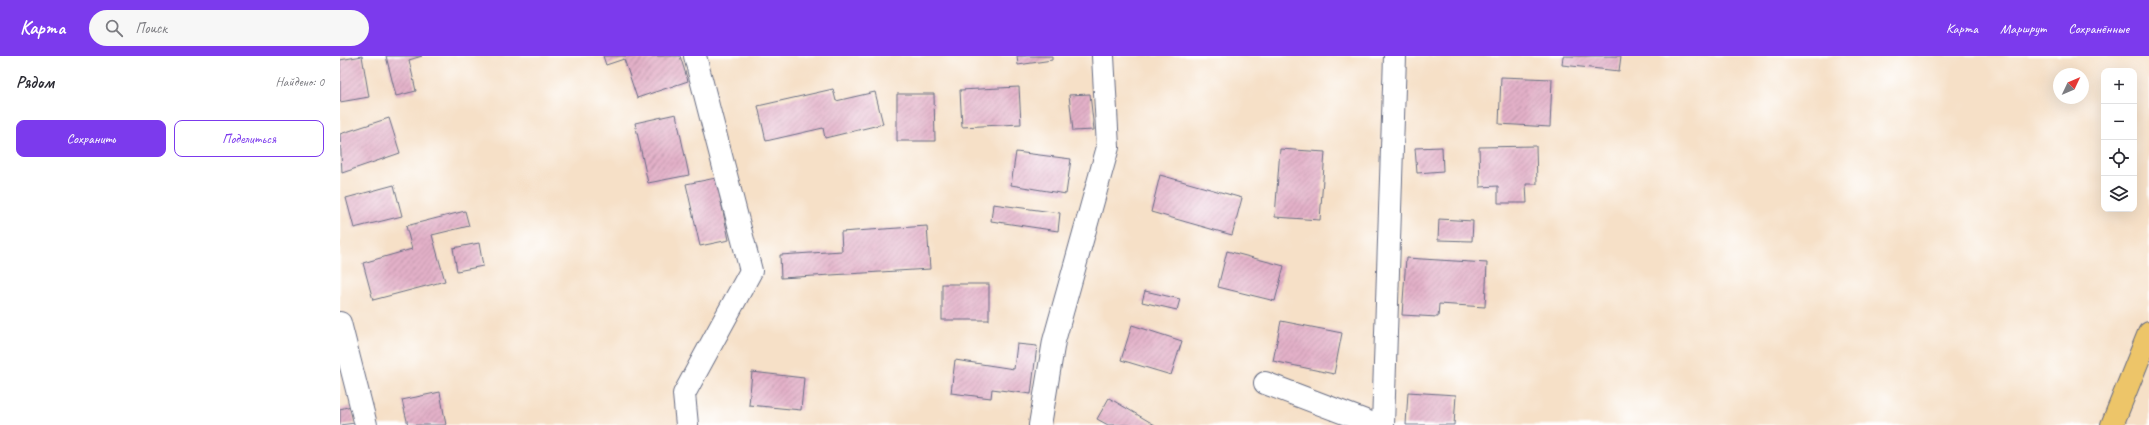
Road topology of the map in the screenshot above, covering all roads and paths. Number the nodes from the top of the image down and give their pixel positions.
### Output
1 (695, 56) edge
2 (1103, 56) edge
3 (1394, 56) edge
4 (340, 323) edge
5 (2149, 333) edge
6 (1265, 383) dead end
7 (366, 425) edge
8 (687, 425) edge
9 (1040, 425) edge
10 (1376, 425) edge
11 (1383, 425) edge
12 (2112, 425) edge

1 - 8 street
2 - 9 street
3 - 11 street
4 - 7 street
5 - 12 highway
6 - 10 street

